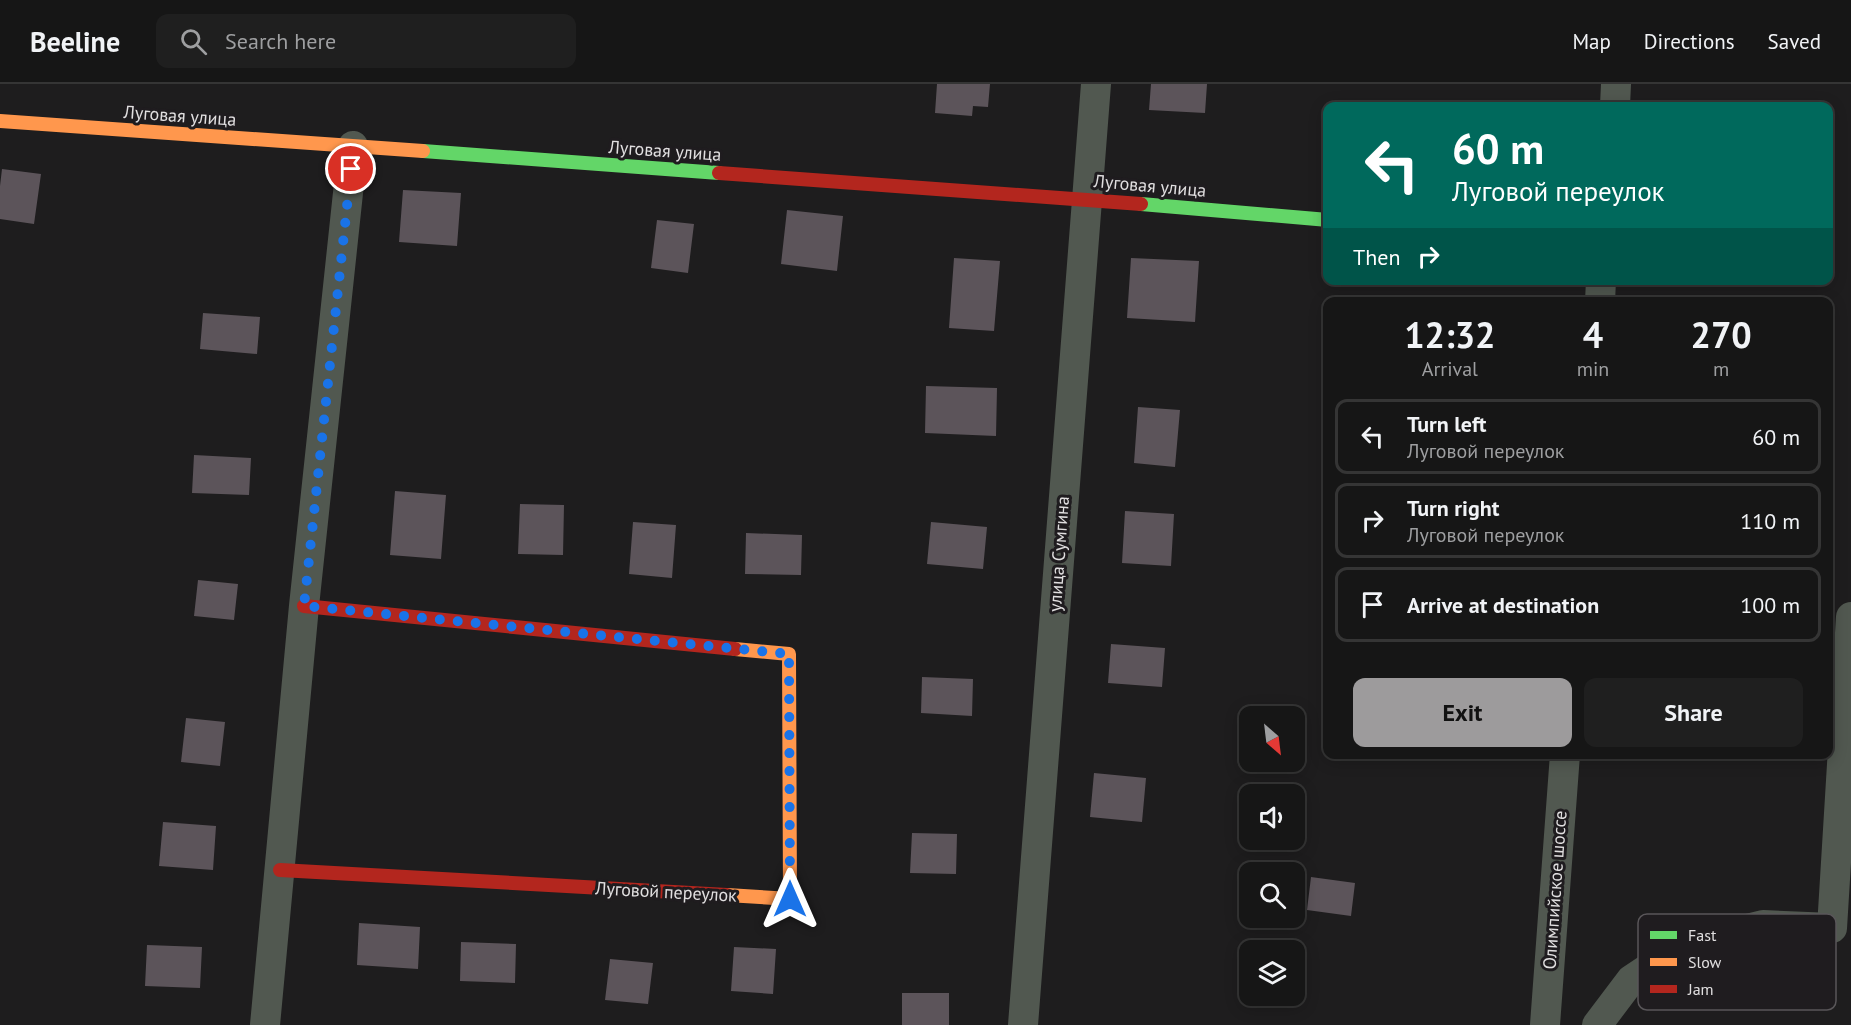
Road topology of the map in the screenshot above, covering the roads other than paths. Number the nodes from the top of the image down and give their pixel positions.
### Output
1 (1096, 84) edge
2 (1617, 84) edge
3 (1615, 102) edge
4 (0, 121) edge
5 (354, 146) junction
6 (1086, 199) junction
7 (1323, 220) edge
8 (304, 606) junction
9 (1851, 617) edge
10 (1565, 759) edge
11 (280, 870) junction
12 (1842, 924) edge
13 (1638, 975) edge
14 (265, 1025) edge
15 (1023, 1025) edge
16 (1545, 1025) edge
17 (1597, 1025) edge

1 - 6 street, улица Сумгина
2 - 3 street
4 - 5 street, Луговая улица
5 - 6 street, Луговая улица
5 - 8 street
6 - 7 street, Луговая улица
6 - 15 street, улица Сумгина
8 - 11 street
8 - 11 street, Луговой переулок
9 - 12 street
10 - 16 street, Олимпийское шоссе
11 - 14 street
13 - 17 street

